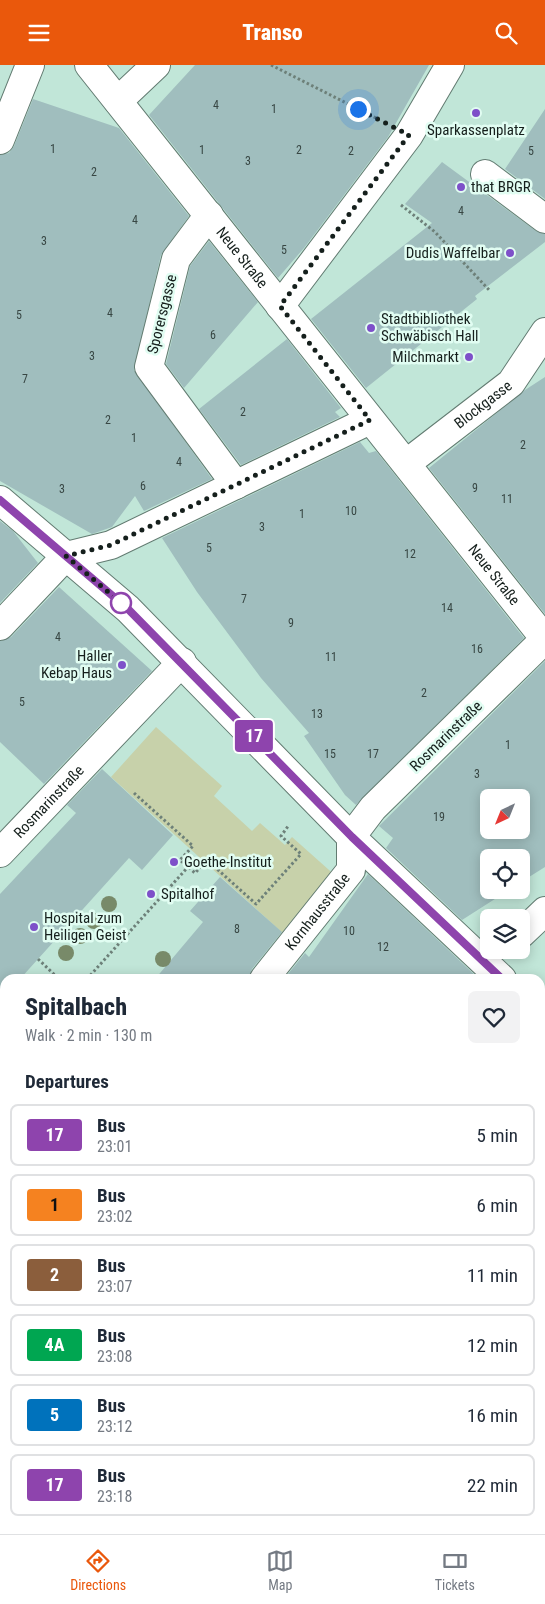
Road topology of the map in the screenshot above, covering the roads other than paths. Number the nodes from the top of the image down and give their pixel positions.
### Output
1 (30, 65) edge
2 (89, 65) edge
3 (156, 65) edge
4 (450, 65) edge
5 (118, 101) junction
6 (0, 140) edge
7 (485, 174) dead end
8 (209, 215) junction
9 (545, 219) edge
10 (280, 306) junction
11 (545, 331) edge
12 (370, 420) junction
13 (407, 463) junction
14 (236, 485) junction
15 (0, 500) edge
16 (66, 556) junction
17 (0, 626) edge
18 (545, 639) edge
19 (182, 662) junction
20 (352, 837) junction
21 (0, 853) edge
22 (545, 911) edge
23 (530, 925) edge
24 (498, 965) edge
25 (268, 974) edge

1 - 6 street
2 - 5 street, Neue Straße
3 - 5 street
4 - 10 street
5 - 8 street, Neue Straße
7 - 9 street
8 - 10 street, Neue Straße
8 - 14 street, Sporersgasse
10 - 12 street, Neue Straße
11 - 13 street, Blockgasse
12 - 13 street, Neue Straße
12 - 14 street
13 - 18 street, Neue Straße
14 - 16 street
15 - 16 street
16 - 17 street
16 - 19 street
18 - 20 street, Rosmarinstraße
19 - 20 street
19 - 21 street, Rosmarinstraße
20 - 24 street
20 - 25 street, Kornhausstraße
22 - 23 street

